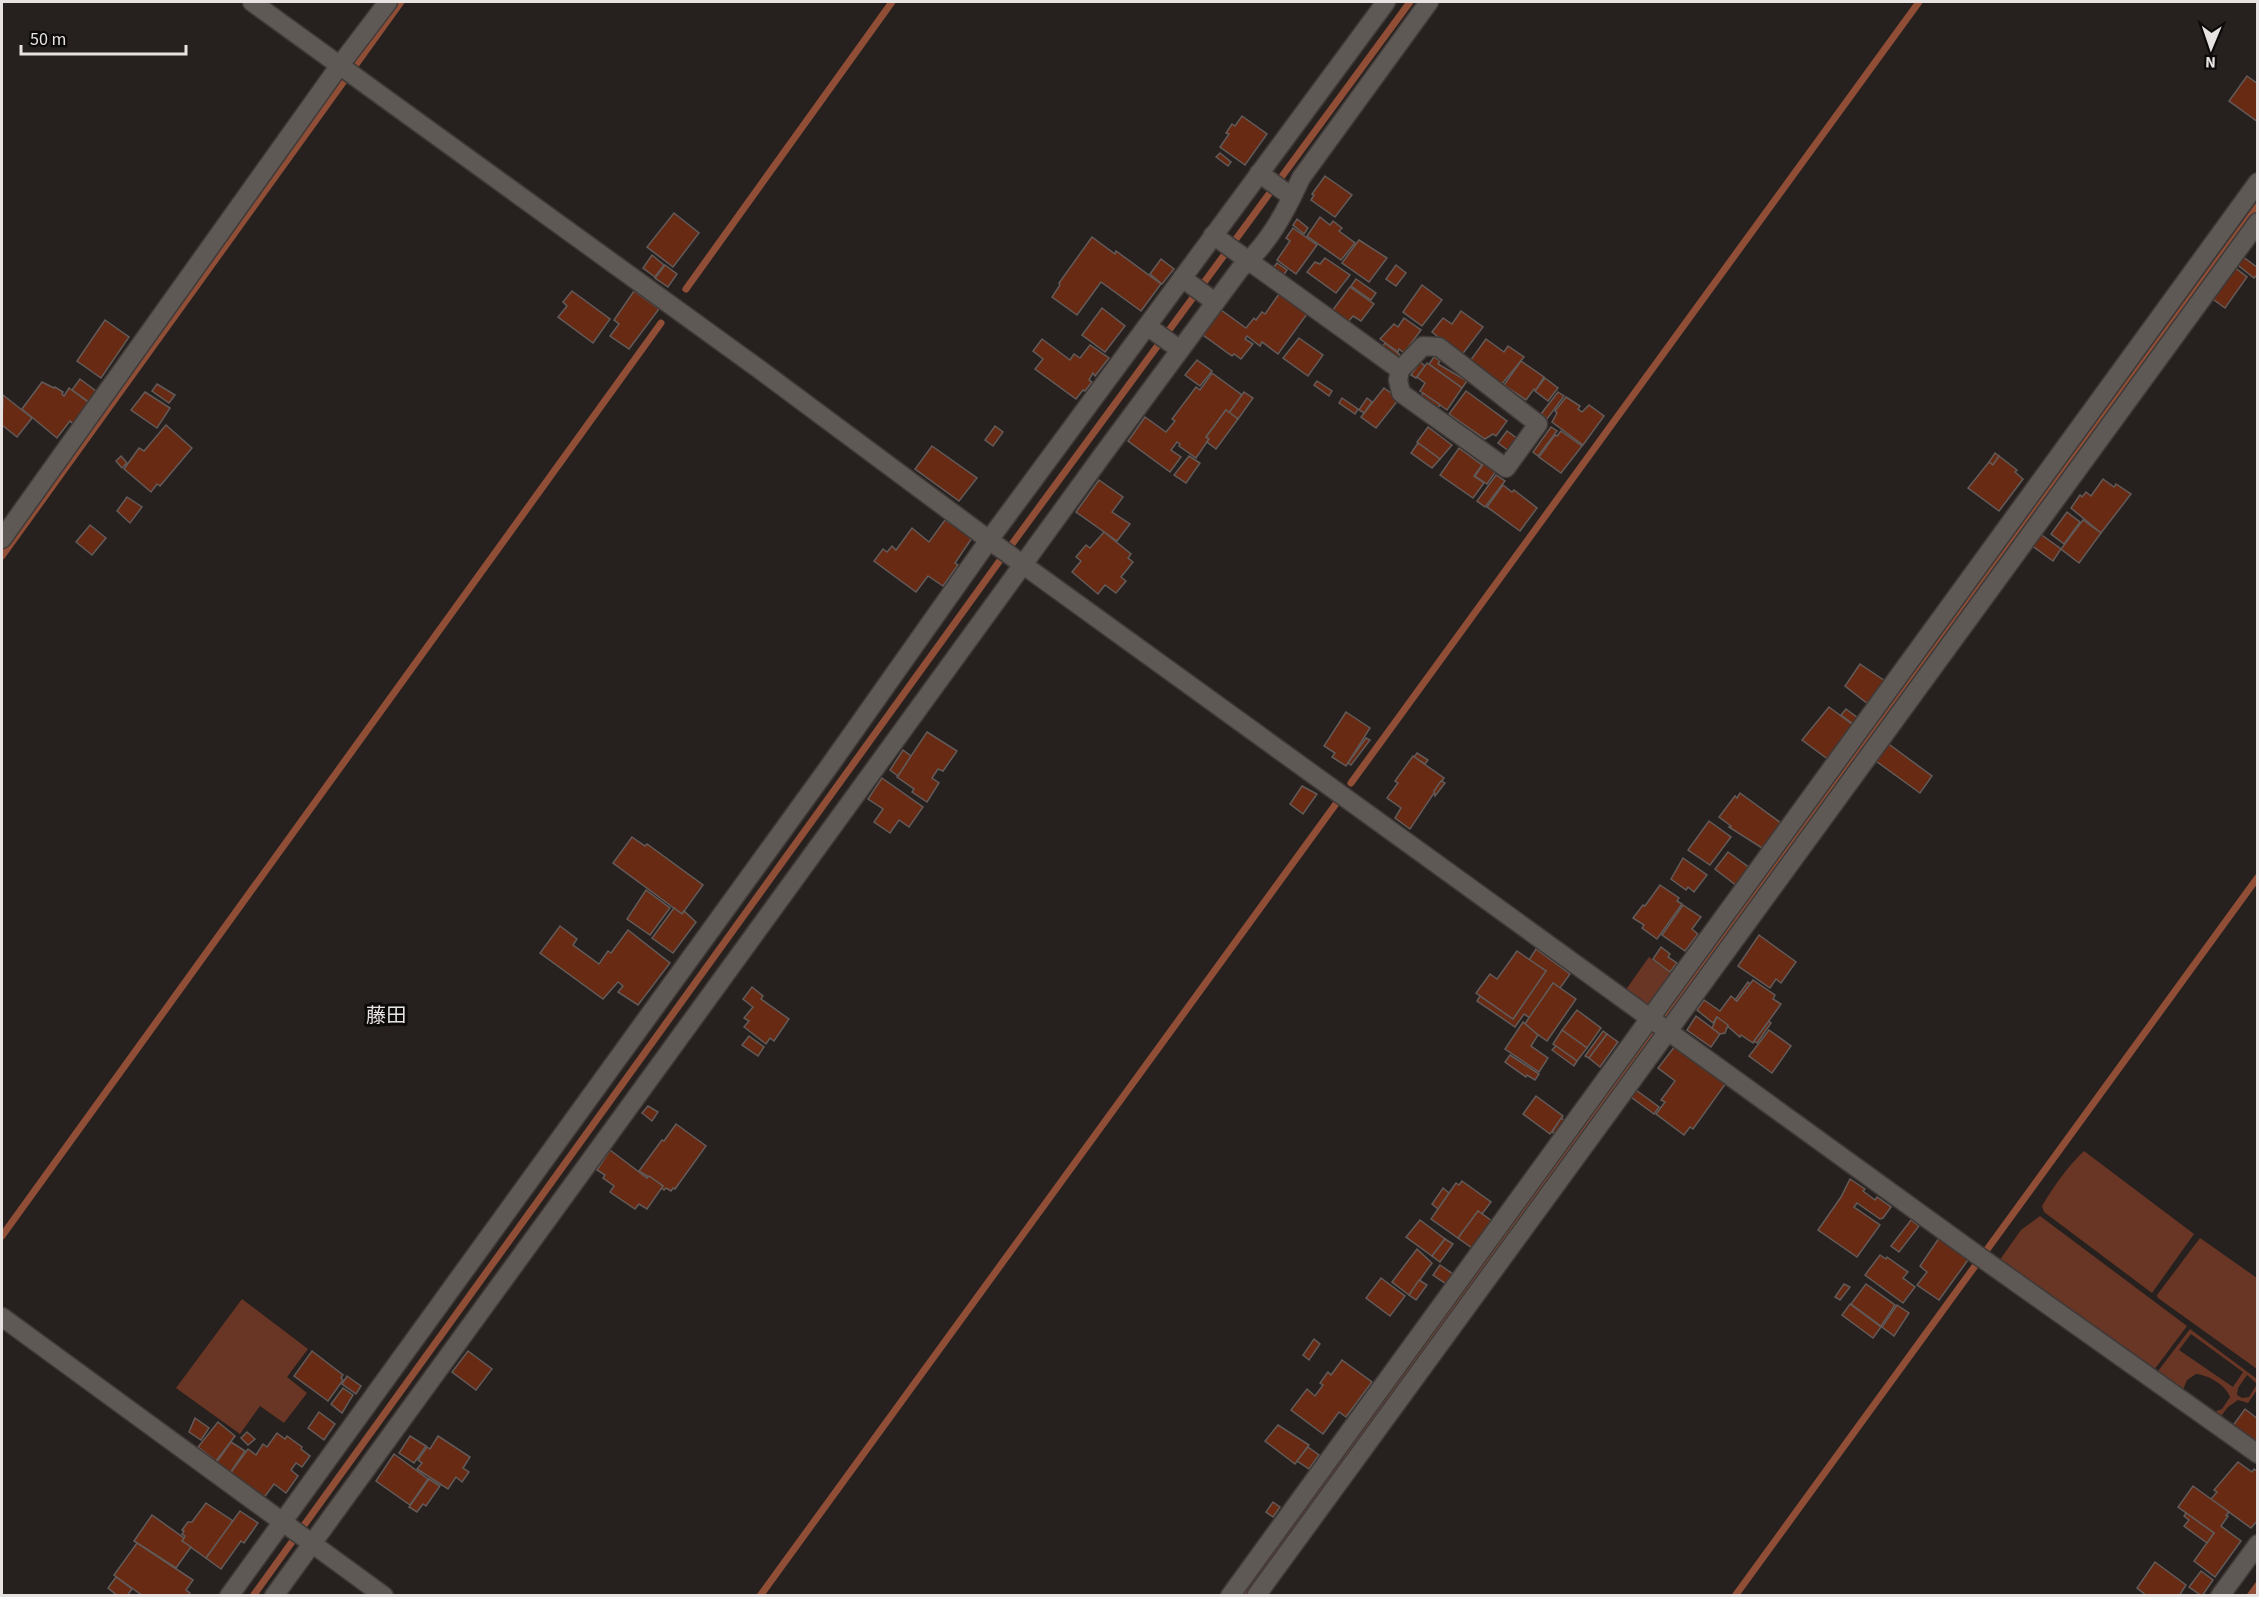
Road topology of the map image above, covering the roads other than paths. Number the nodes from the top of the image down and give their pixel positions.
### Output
1 (252, 2) edge
2 (388, 2) edge
3 (1386, 2) edge
4 (1429, 2) edge
5 (347, 70) junction
6 (2258, 182) edge
7 (1276, 185) junction
8 (2258, 222) edge
9 (1230, 247) junction
10 (1198, 290) junction
11 (1164, 338) junction
12 (1400, 370) junction
13 (2, 539) edge
14 (1006, 552) junction
15 (1658, 1024) junction
16 (2, 1317) edge
17 (2258, 1454) edge
18 (297, 1533) junction
19 (2258, 1544) edge
20 (229, 1596) edge
21 (274, 1596) edge
22 (384, 1596) edge
23 (1230, 1596) edge
24 (1256, 1596) edge
25 (2220, 1596) edge

1 - 5 street
2 - 5 street
3 - 7 street
4 - 7 street
5 - 13 street
5 - 14 street
6 - 15 street
7 - 9 street
7 - 9 street
8 - 15 street
9 - 10 street
9 - 10 street
9 - 12 street
10 - 11 street
10 - 11 street
11 - 14 street
11 - 14 street
12 - 12 street
14 - 15 street
14 - 18 street
14 - 18 street
15 - 17 street
15 - 23 street
15 - 24 street
16 - 18 street
18 - 20 street
18 - 21 street
18 - 22 street
19 - 25 street

